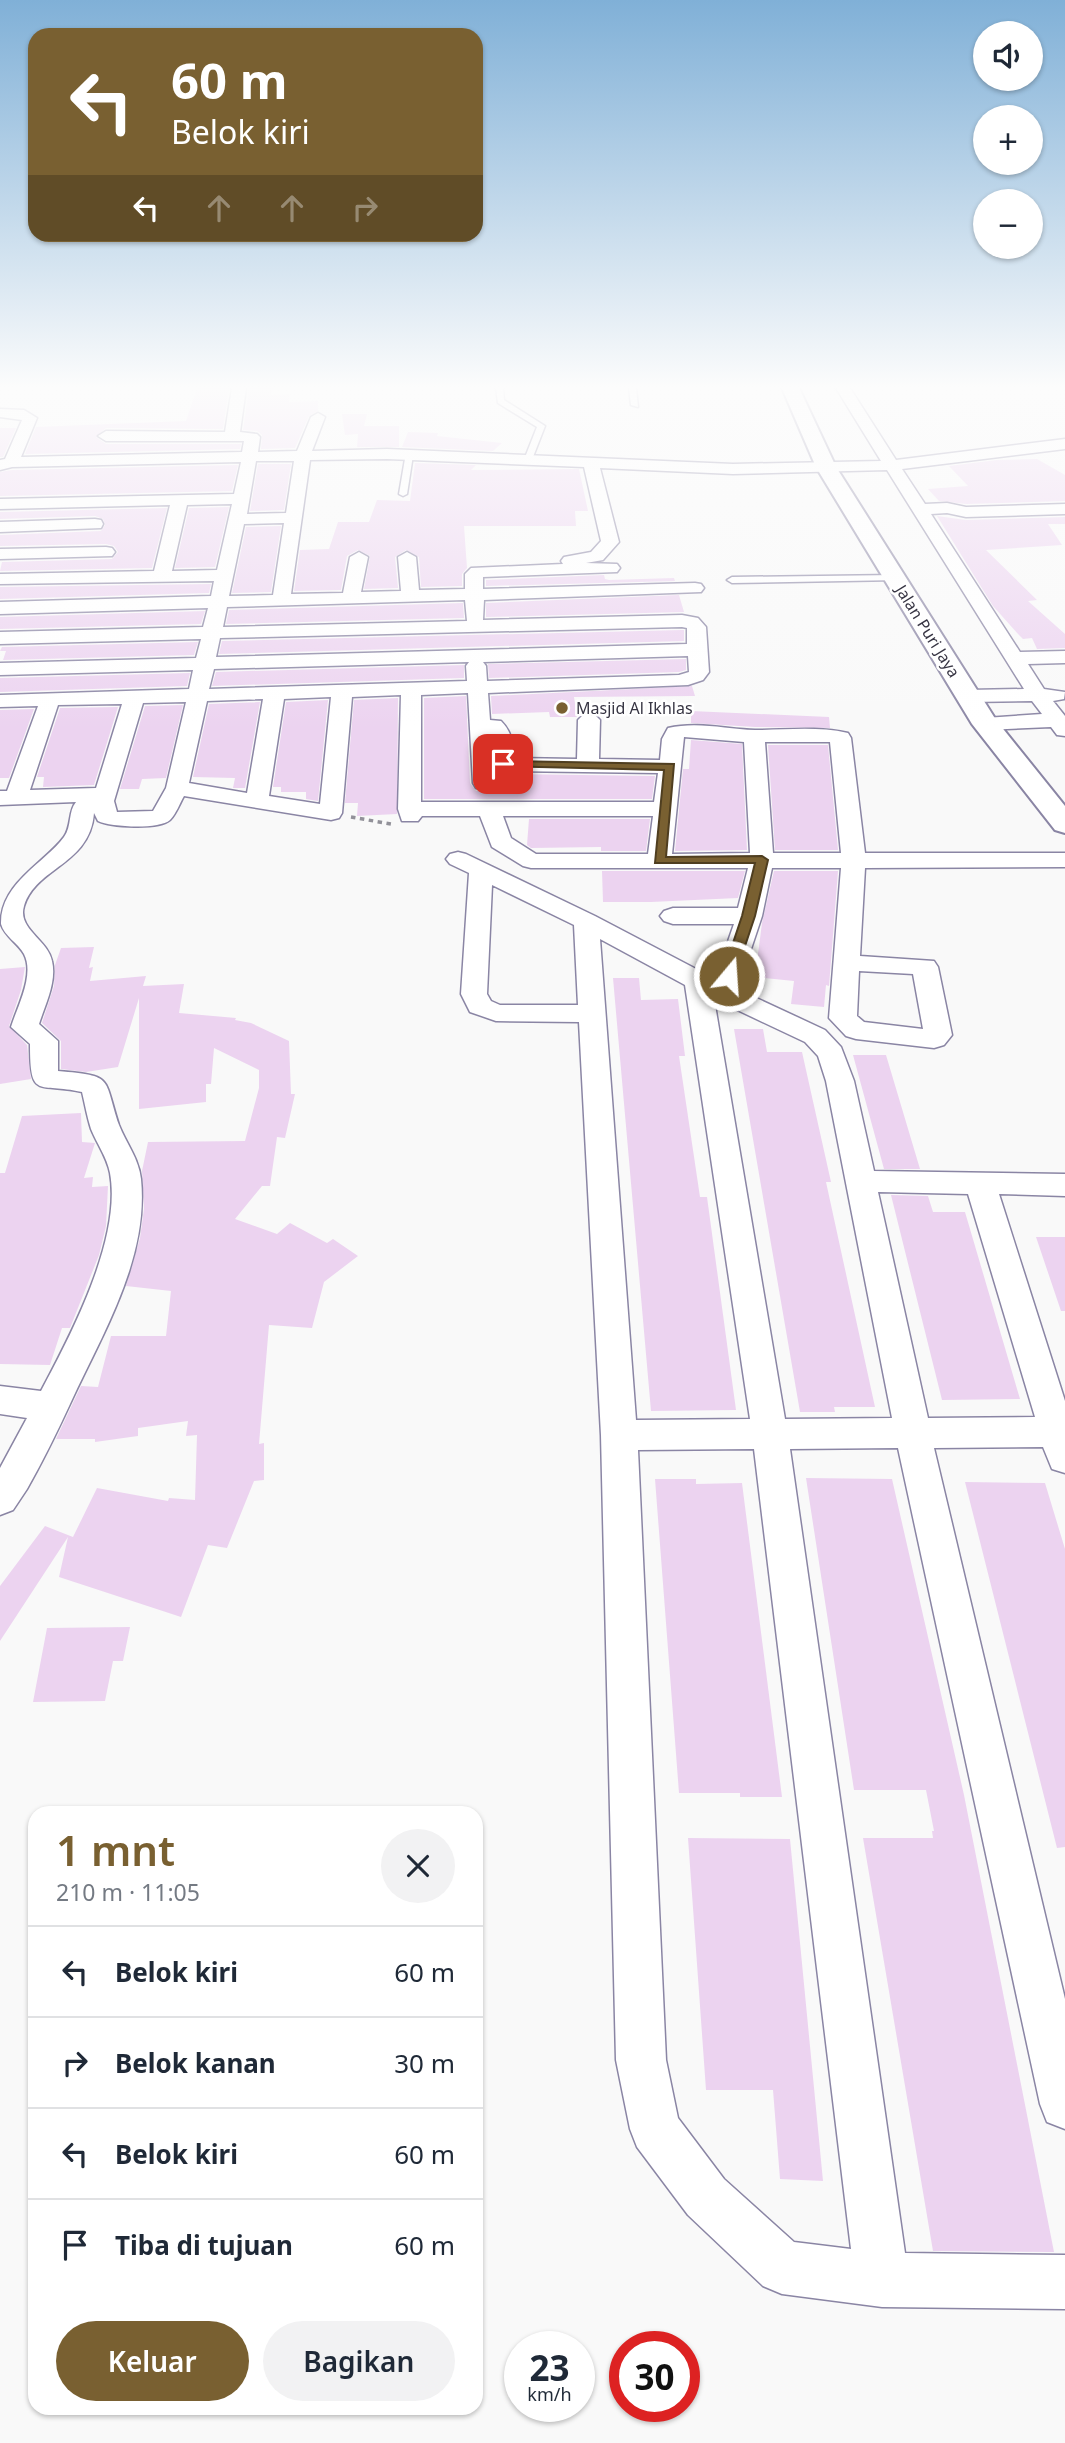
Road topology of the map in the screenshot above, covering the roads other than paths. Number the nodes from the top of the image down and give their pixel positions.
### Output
1 (85, 502) edge
2 (125, 502) edge
3 (180, 502) edge
4 (241, 502) edge
5 (297, 502) edge
6 (600, 502) edge
7 (854, 502) edge
8 (916, 502) edge
9 (6, 504) edge
10 (921, 509) junction
11 (1065, 509) edge
12 (295, 518) junction
13 (237, 519) junction
14 (0, 527) edge
15 (114, 533) dead end
16 (106, 552) junction
17 (0, 554) edge
18 (359, 556) dead end
19 (407, 557) dead end
20 (558, 562) dead end
21 (611, 568) dead end
22 (223, 575) junction
23 (97, 577) junction
24 (161, 577) junction
25 (896, 578) junction
26 (0, 579) edge
27 (732, 580) dead end
28 (695, 588) dead end
29 (475, 596) junction
30 (411, 598) junction
31 (351, 599) junction
32 (281, 601) junction
33 (218, 602) junction
34 (0, 608) edge
35 (475, 626) junction
36 (210, 632) junction
37 (0, 638) edge
38 (1065, 641) edge
39 (696, 650) junction
40 (1065, 650) edge
41 (1065, 657) edge
42 (476, 658) junction
43 (1016, 658) junction
44 (203, 665) junction
45 (0, 669) edge
46 (476, 688) junction
47 (411, 689) junction
48 (342, 692) junction
49 (274, 694) junction
50 (1038, 695) junction
51 (1065, 695) edge
52 (198, 696) junction
53 (969, 696) junction
54 (134, 698) junction
55 (50, 700) junction
56 (0, 701) edge
57 (479, 720) junction
58 (589, 720) dead end
59 (994, 723) junction
60 (1057, 723) edge
61 (754, 736) junction
62 (589, 765) junction
63 (670, 767) junction
64 (484, 783) dead end
65 (177, 788) junction
66 (8, 798) edge
67 (257, 800) junction
68 (104, 804) junction
69 (665, 809) junction
70 (490, 811) junction
71 (1065, 824) edge
72 (854, 859) junction
73 (659, 860) junction
74 (762, 860) junction
75 (1065, 860) edge
76 (673, 916) dead end
77 (749, 916) junction
78 (586, 921) junction
79 (847, 963) dead end
80 (714, 979) junction
81 (592, 1014) junction
82 (861, 1181) junction
83 (980, 1183) junction
84 (1065, 1185) edge
85 (0, 1400) edge
86 (51, 1407) junction
87 (913, 1433) junction
88 (770, 1434) junction
89 (619, 1436) junction
90 (1062, 1441) edge
91 (0, 1499) edge
92 (1065, 2104) edge
93 (882, 2280) junction
94 (1065, 2282) edge

1 - 9 street
2 - 14 street
3 - 24 street
4 - 13 street
5 - 12 street
6 - 20 street
7 - 25 street, Jalan Puri Jaya
8 - 10 street
10 - 11 street
10 - 43 street
12 - 13 street
12 - 32 street
13 - 22 street
15 - 16 street
16 - 17 street
16 - 23 street
18 - 31 street
19 - 30 street
21 - 29 street
22 - 24 street
22 - 33 street
23 - 24 street
23 - 26 street
25 - 27 lane
25 - 53 street, Jalan Puri Jaya
28 - 29 street
29 - 30 street
29 - 35 street
30 - 31 street
31 - 32 street
32 - 33 street
33 - 34 street
33 - 36 street
35 - 36 street
35 - 39 street
35 - 42 street
36 - 37 street
36 - 44 street
38 - 40 street
39 - 42 street
39 - 46 street
41 - 43 street
42 - 44 street
42 - 46 street
43 - 50 street
44 - 45 street
44 - 52 street
46 - 47 street
46 - 57 street
47 - 48 street
47 - 70 street
48 - 49 street
48 - 67 street
49 - 52 street
49 - 67 street
50 - 51 street
50 - 53 street
50 - 60 street
52 - 54 street
52 - 65 street
53 - 59 street, Jalan Puri Jaya
54 - 55 street
54 - 68 street
55 - 56 street
55 - 66 street
57 - 62 street
57 - 64 street
58 - 62 street
59 - 60 street
59 - 71 street, Jalan Puri Jaya
61 - 63 street
61 - 72 street
61 - 74 street
62 - 63 street
63 - 69 street
65 - 67 street
65 - 68 street
66 - 68 street
68 - 86 street
69 - 70 street
69 - 73 street
70 - 73 street
72 - 74 street
72 - 75 street
72 - 79 street
73 - 74 street
74 - 77 street
76 - 77 street
77 - 80 street
78 - 80 street
78 - 81 street
78 - 81 street
80 - 82 street
80 - 88 street
81 - 89 street
82 - 83 street
82 - 87 street
83 - 84 street
83 - 90 street
85 - 86 street
86 - 91 street
87 - 88 street
87 - 90 street
87 - 92 street
88 - 89 street
88 - 93 street
89 - 93 street
93 - 94 street

